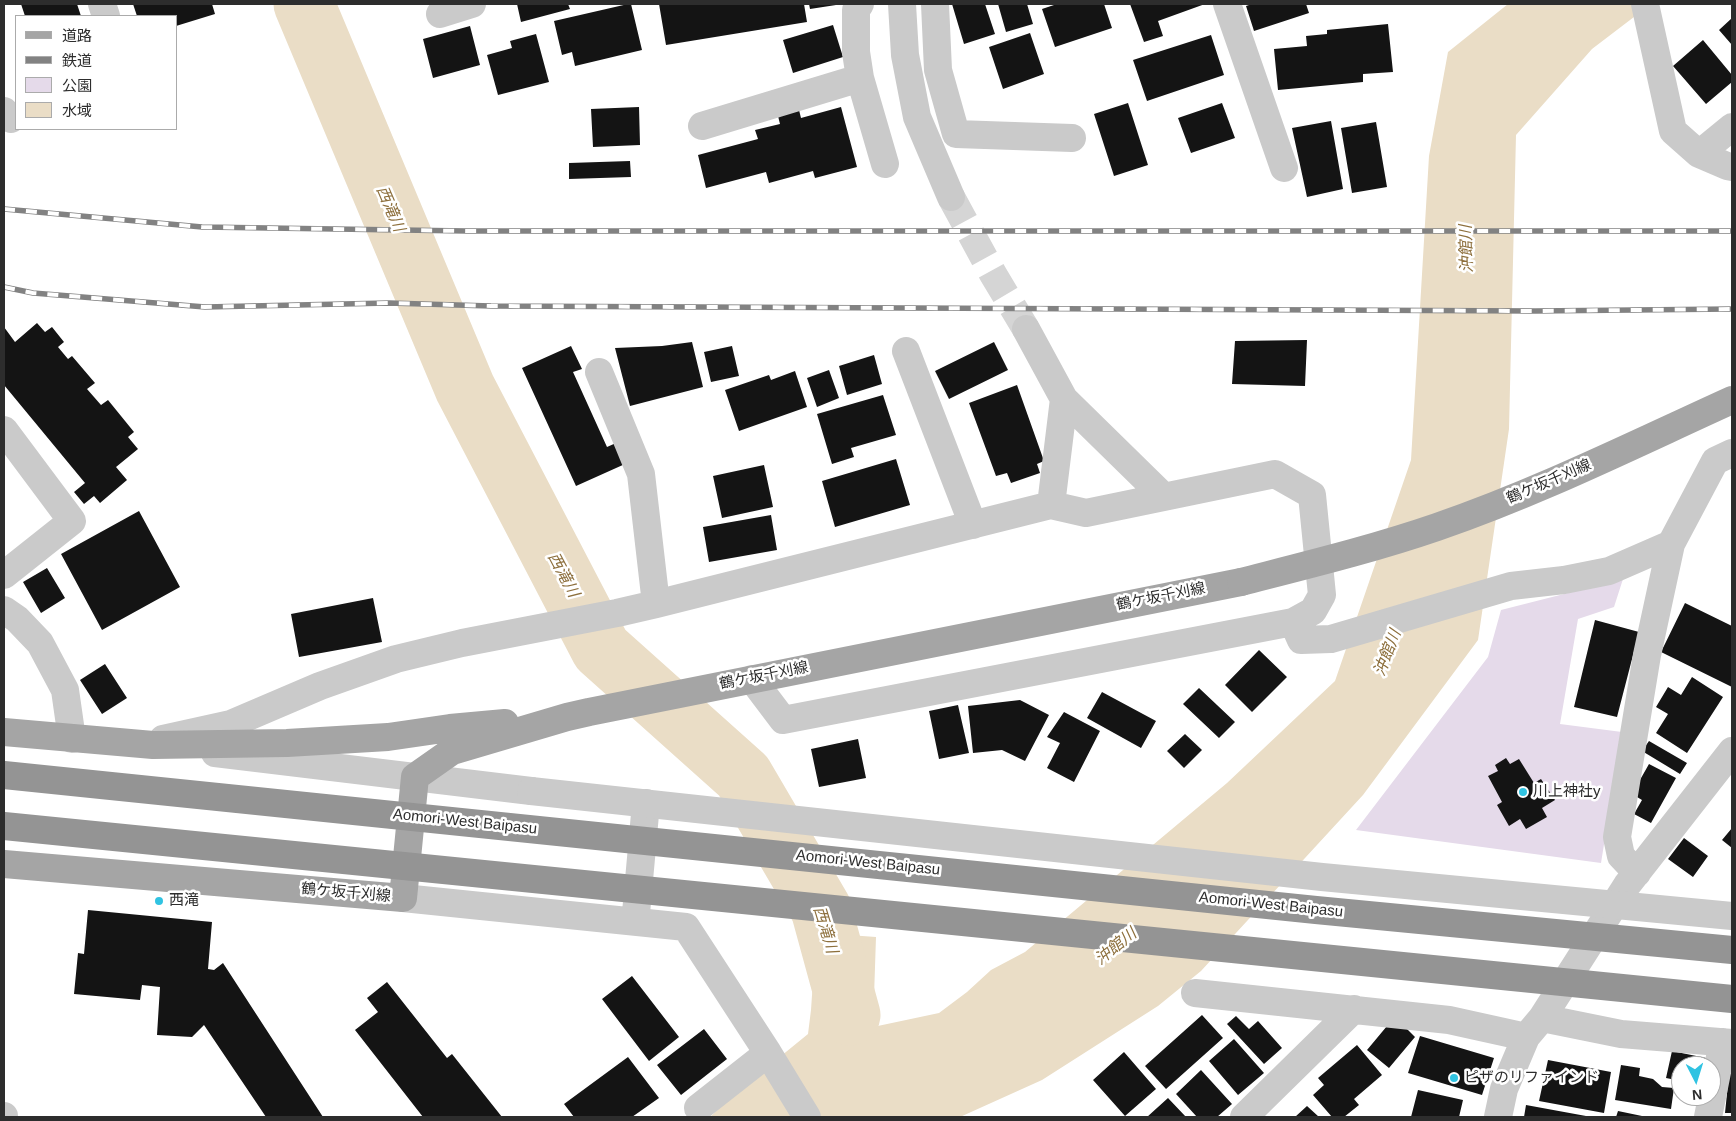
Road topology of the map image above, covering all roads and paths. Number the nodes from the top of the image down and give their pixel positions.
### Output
1 (472, 4) edge
2 (860, 4) edge
3 (902, 4) edge
4 (935, 4) edge
5 (1227, 4) edge
6 (440, 14) dead end
7 (1647, 15) edge
8 (860, 78) junction
9 (702, 126) dead end
10 (1732, 127) edge
11 (1072, 138) dead end
12 (1699, 154) junction
13 (885, 164) dead end
14 (1732, 166) edge
15 (1284, 168) dead end
16 (951, 197) tunnel mouth
17 (1026, 329) tunnel mouth
18 (906, 351) dead end
19 (598, 372) dead end
20 (1064, 399) junction
21 (1732, 400) edge
22 (4, 430) edge
23 (1732, 453) edge
24 (1163, 496) junction
25 (1051, 505) junction
26 (974, 525) junction
27 (1671, 544) junction
28 (4, 574) edge
29 (656, 604) junction
30 (4, 610) edge
31 (1293, 622) junction
32 (752, 679) junction
33 (578, 714) junction
34 (4, 732) edge
35 (72, 739) junction
36 (146, 745) junction
37 (1732, 751) edge
38 (4, 775) edge
39 (415, 777) junction
40 (646, 803) junction
41 (4, 826) edge
42 (4, 864) edge
43 (1637, 873) junction
44 (403, 898) junction
45 (1732, 916) edge
46 (635, 922) junction
47 (1732, 950) edge
48 (1195, 993) dead end
49 (1732, 999) edge
50 (1354, 1009) junction
51 (1534, 1028) junction
52 (1728, 1043) edge
53 (768, 1052) junction
54 (698, 1108) dead end
55 (807, 1117) edge
56 (1244, 1117) edge
57 (1498, 1117) edge
58 (1708, 1117) edge

1 - 6 street
2 - 8 street
3 - 16 street
4 - 11 street
5 - 15 street
7 - 12 street
8 - 9 street
8 - 13 street
10 - 12 street
12 - 14 street
17 - 20 street
18 - 26 street
19 - 29 street
20 - 24 street
20 - 25 street
21 - 32 main road, 鶴ケ坂千刈線, bridge
22 - 28 street
23 - 27 street
24 - 25 street
24 - 31 street
25 - 26 street
26 - 29 street
27 - 31 street
27 - 43 street
29 - 36 street
30 - 35 street
31 - 32 street
32 - 33 main road, 鶴ケ坂千刈線
33 - 36 main road, 鶴ケ坂千刈線
33 - 39 main road, 鶴ケ坂千刈線
34 - 35 main road, 鶴ケ坂千刈線
35 - 36 main road, 鶴ケ坂千刈線
36 - 39 street
37 - 43 street
38 - 47 highway, Aomori-West Baipasu, bridge
39 - 40 street, bridge
39 - 44 main road, 鶴ケ坂千刈線
40 - 45 street, bridge
40 - 46 street
41 - 49 highway, bridge
42 - 44 main road, 鶴ケ坂千刈線
43 - 51 street
44 - 46 street
46 - 53 street
48 - 50 street
50 - 51 street
50 - 56 street
51 - 52 street
51 - 57 street
52 - 58 street
53 - 54 street
53 - 55 street

